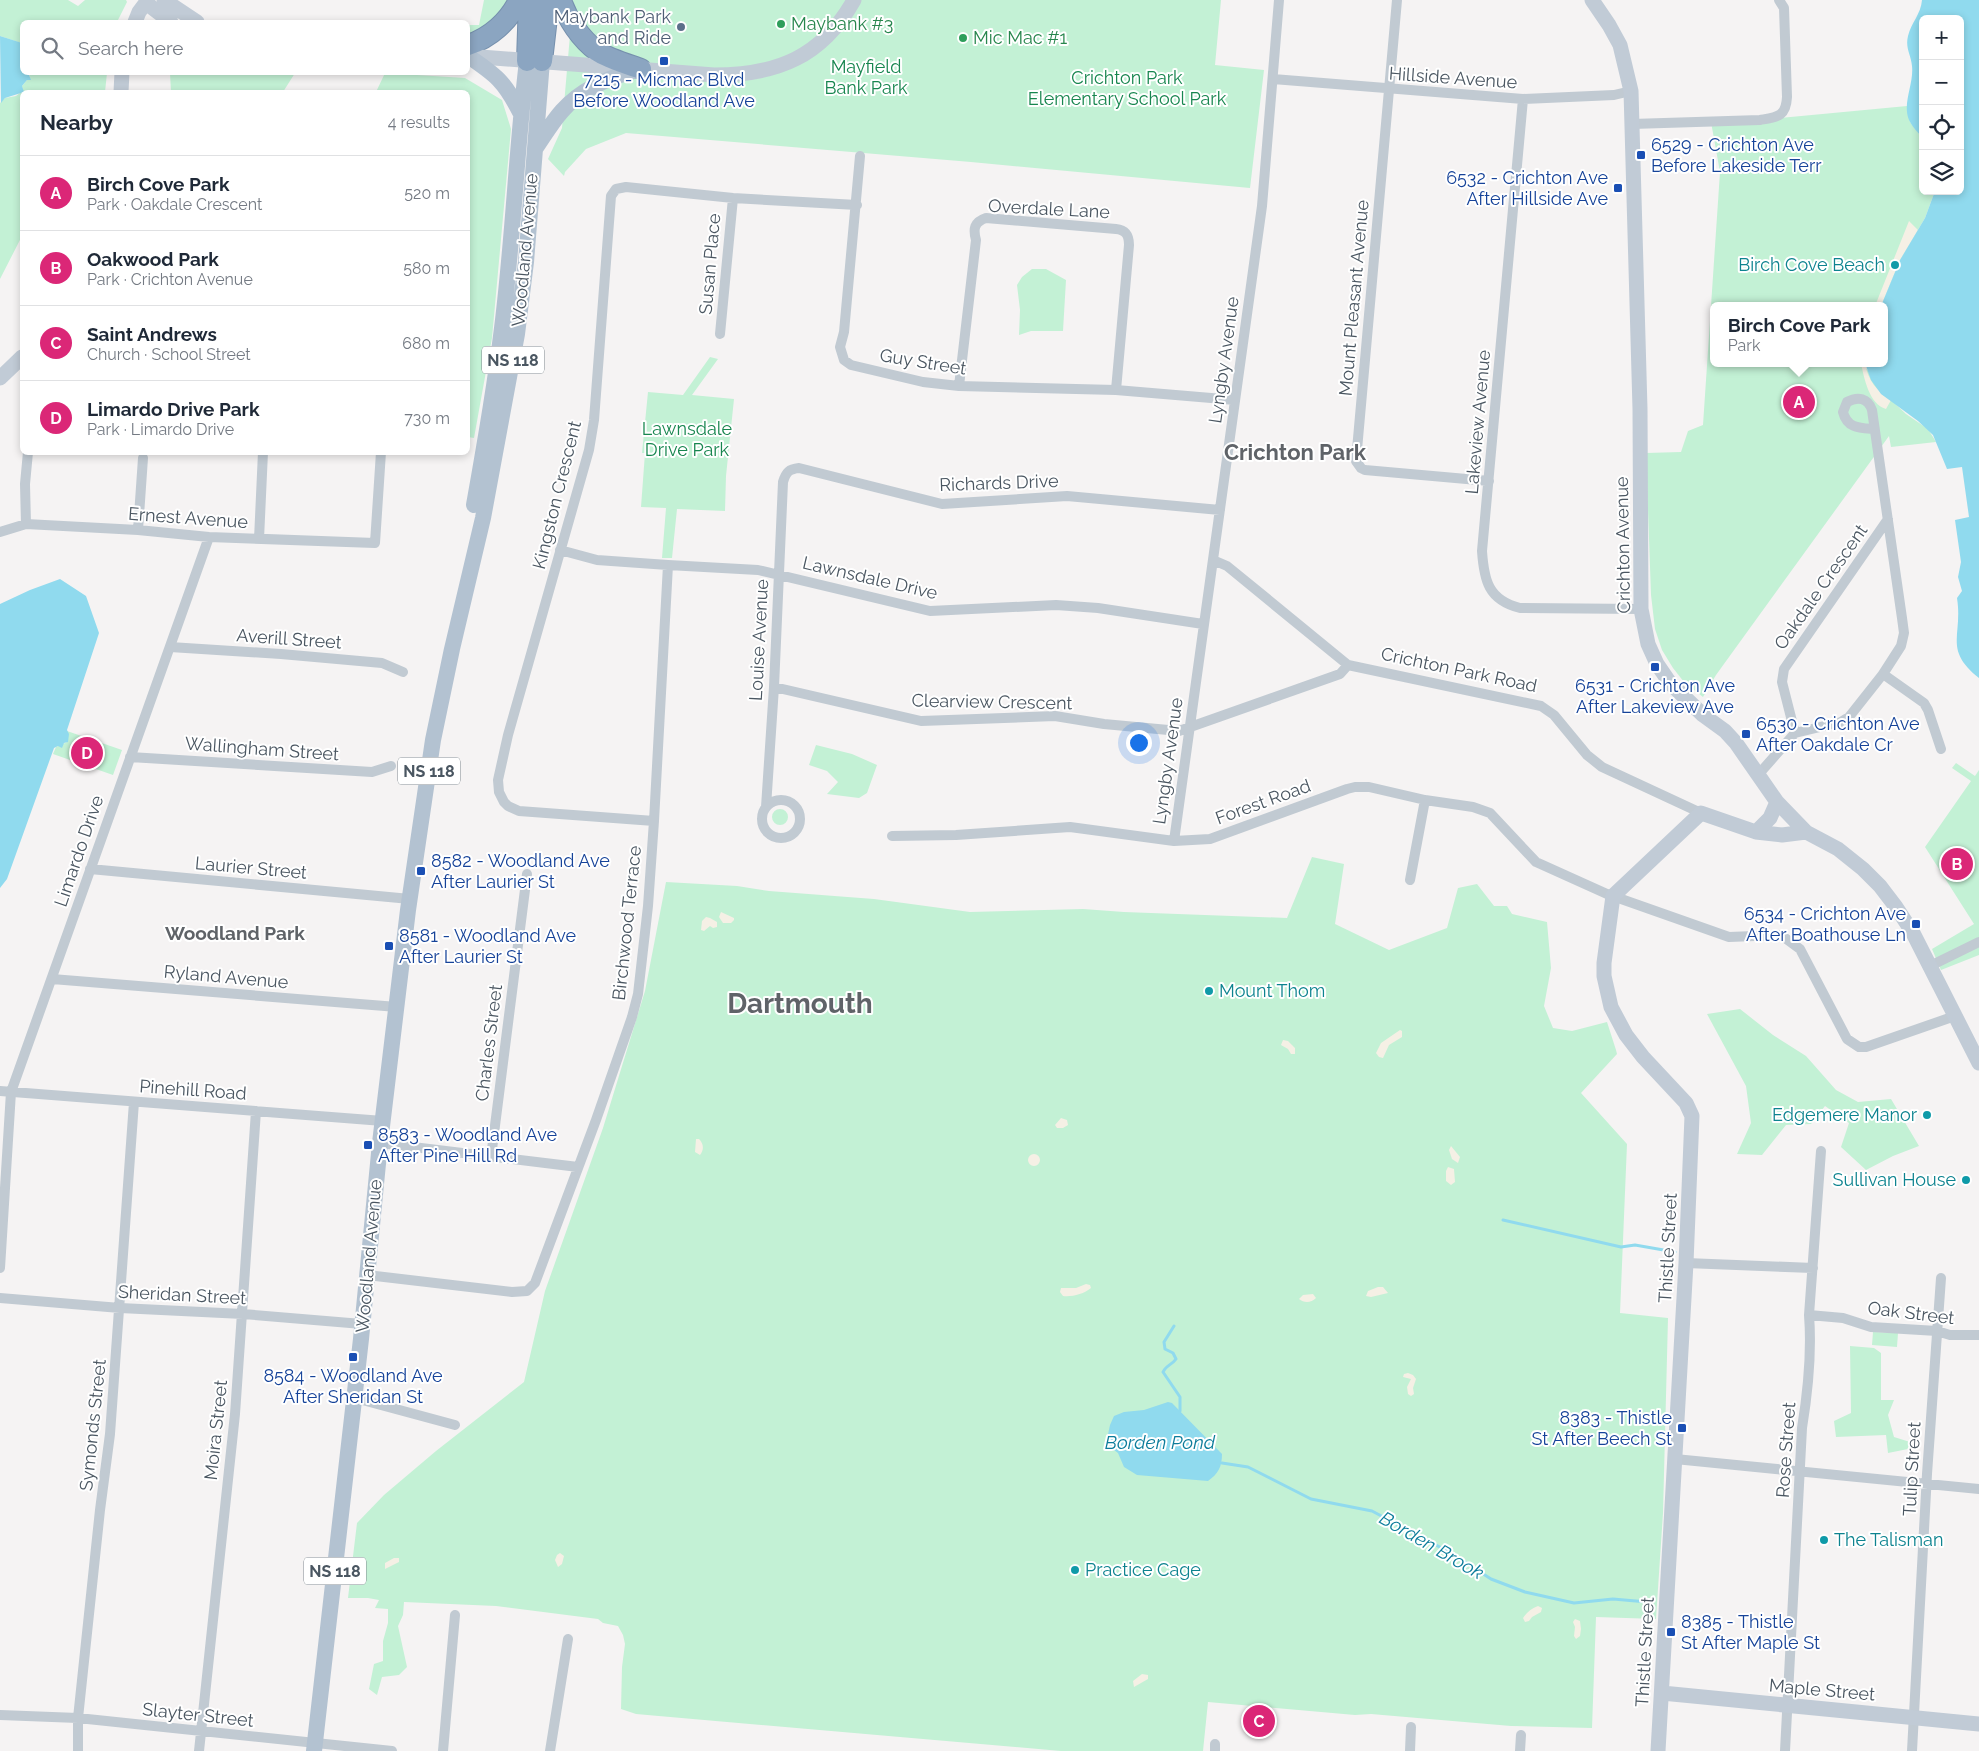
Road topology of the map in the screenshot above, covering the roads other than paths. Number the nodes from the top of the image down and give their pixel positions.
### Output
1 (164, 0) edge
2 (518, 0) edge
3 (529, 0) edge
4 (549, 0) edge
5 (562, 0) edge
6 (854, 0) edge
7 (1279, 0) edge
8 (1397, 0) edge
9 (1592, 0) edge
10 (1779, 0) edge
11 (145, 1) edge
12 (136, 20) edge
13 (169, 20) edge
14 (194, 20) edge
15 (470, 44) edge
16 (470, 56) edge
17 (470, 57) edge
18 (534, 61) junction
19 (641, 70) junction
20 (122, 75) edge
21 (1273, 79) junction
22 (121, 90) edge
23 (1389, 90) junction
24 (1631, 91) junction
25 (1523, 99) junction
26 (520, 112) junction
27 (1632, 124) junction
28 (534, 151) junction
29 (860, 156) dead end
30 (732, 198) junction
31 (857, 205) junction
32 (720, 334) dead end
33 (20, 359) edge
34 (0, 378) edge
35 (959, 386) junction
36 (1116, 390) junction
37 (1235, 400) junction
38 (1873, 429) dead end
39 (28, 455) edge
40 (263, 455) edge
41 (381, 455) edge
42 (143, 458) dead end
43 (785, 474) joint
44 (1489, 481) junction
45 (1220, 510) junction
46 (1888, 519) junction
47 (26, 524) junction
48 (138, 530) junction
49 (0, 532) edge
50 (209, 537) junction
51 (259, 539) junction
52 (560, 550) junction
53 (1213, 560) junction
54 (668, 565) junction
55 (779, 574) junction
56 (1641, 609) junction
57 (1203, 624) junction
58 (453, 644) junction
59 (170, 647) junction
60 (1348, 665) junction
61 (402, 672) dead end
62 (1883, 674) junction
63 (774, 687) junction
64 (1189, 728) junction
65 (1795, 733) junction
66 (1942, 749) dead end
67 (130, 757) junction
68 (391, 766) dead end
69 (1758, 775) junction
70 (1425, 800) junction
71 (1777, 802) junction
72 (766, 807) dead end
73 (1701, 813) junction
74 (654, 821) junction
75 (1756, 832) junction
76 (1806, 832) junction
77 (892, 836) dead end
78 (1174, 841) junction
79 (90, 868) junction
80 (527, 874) dead end
81 (1410, 880) dead end
82 (1613, 896) junction
83 (410, 899) junction
84 (1979, 942) edge
85 (1930, 966) junction
86 (52, 979) junction
87 (397, 1007) junction
88 (1955, 1016) junction
89 (1979, 1063) edge
90 (0, 1091) edge
91 (11, 1092) junction
92 (134, 1102) junction
93 (256, 1111) junction
94 (383, 1121) junction
95 (380, 1143) junction
96 (1821, 1151) dead end
97 (491, 1156) junction
98 (578, 1167) junction
99 (1686, 1263) junction
100 (0, 1268) edge
101 (1813, 1268) junction
102 (367, 1275) junction
103 (1941, 1278) dead end
104 (0, 1298) edge
105 (120, 1308) junction
106 (243, 1314) junction
107 (1809, 1315) junction
108 (362, 1324) junction
109 (1936, 1331) junction
110 (1979, 1335) edge
111 (354, 1398) junction
112 (454, 1425) dead end
113 (1675, 1459) junction
114 (1801, 1471) junction
115 (1927, 1484) junction
116 (1979, 1489) edge
117 (455, 1615) dead end
118 (568, 1639) dead end
119 (1662, 1693) junction
120 (1788, 1705) junction
121 (0, 1715) edge
122 (1914, 1717) junction
123 (78, 1718) junction
124 (1979, 1724) edge
125 (1411, 1727) dead end
126 (201, 1731) junction
127 (1521, 1735) dead end
128 (314, 1747) edge
129 (78, 1751) edge
130 (199, 1751) edge
131 (392, 1751) edge
132 (444, 1751) edge
133 (550, 1751) edge
134 (1410, 1751) edge
135 (1520, 1751) edge
136 (1658, 1751) edge
137 (1785, 1751) edge
138 (1912, 1751) edge

1 - 14 street
2 - 15 highway
3 - 18 highway, Woodland Avenue / NS 118
4 - 18 highway, Woodland Avenue / NS 118
5 - 19 highway
6 - 19 street
7 - 21 street, Lyngby Avenue
8 - 23 street, Mount Pleasant Avenue
9 - 24 street, Crichton Avenue
10 - 27 street
11 - 12 street
11 - 13 street
16 - 18 street
17 - 26 main road
18 - 19 street
18 - 26 main road, Woodland Avenue / NS 118
18 - 28 main road, Woodland Avenue / NS 118
19 - 28 main road
20 - 22 street
21 - 23 street, Hillside Avenue
21 - 37 street, Lyngby Avenue
23 - 25 street, Hillside Avenue
23 - 44 street, Mount Pleasant Avenue
24 - 25 street, Hillside Avenue
24 - 27 street, Crichton Avenue
25 - 44 street, Lakeview Avenue
26 - 58 main road, Woodland Avenue / NS 118
27 - 56 street, Crichton Avenue
28 - 58 main road, Woodland Avenue / NS 118
29 - 31 street, Guy Street
30 - 31 street, Kingston Crescent
30 - 32 street, Susan Place
30 - 52 street, Kingston Crescent
31 - 35 street, Guy Street
33 - 34 street
35 - 36 street, Guy Street
35 - 36 street, Overdale Lane
36 - 37 street, Guy Street
37 - 45 street, Lyngby Avenue
38 - 46 street, Oakdale Crescent
39 - 47 street
40 - 51 street
41 - 51 street, Ernest Avenue
42 - 48 street
43 - 45 street, Richards Drive
43 - 55 street, Louise Avenue
44 - 56 street, Lakeview Avenue
45 - 53 street, Lyngby Avenue
46 - 62 street, Oakdale Crescent
46 - 65 street, Oakdale Crescent
47 - 48 street, Ernest Avenue
47 - 49 street, Ernest Avenue
48 - 50 street, Ernest Avenue
50 - 51 street, Ernest Avenue
50 - 59 street, Limardo Drive
52 - 54 street, Lawnsdale Drive
52 - 74 street, Kingston Crescent
53 - 57 street, Lyngby Avenue
53 - 60 street, Crichton Park Road
54 - 55 street, Lawnsdale Drive
54 - 74 street, Birchwood Terrace
55 - 57 street, Lawnsdale Drive
55 - 63 street, Louise Avenue
56 - 69 street, Crichton Avenue
57 - 64 street, Lyngby Avenue
58 - 83 main road, Woodland Avenue / NS 118
59 - 61 street, Averill Street
59 - 67 street, Limardo Drive
60 - 64 street, Clearview Crescent
60 - 73 street, Crichton Park Road
62 - 65 street, Oakdale Crescent
62 - 66 street
63 - 64 street, Clearview Crescent
63 - 72 street, Louise Avenue
64 - 78 street, Lyngby Avenue
65 - 69 street
67 - 68 street, Wallingham Street
67 - 79 street, Limardo Drive
69 - 71 street, Crichton Avenue
70 - 78 street, Forest Road
70 - 81 street
70 - 82 street, Forest Road
71 - 75 street
71 - 76 street, Crichton Avenue
73 - 75 street, Crichton Park Road
73 - 82 street
74 - 98 street, Birchwood Terrace
75 - 76 street, Crichton Park Road
76 - 85 street, Crichton Avenue
77 - 78 street, Forest Road
79 - 83 street, Laurier Street
79 - 86 street, Limardo Drive
80 - 97 street, Charles Street
82 - 88 street, Forest Road
82 - 99 street, Thistle Street
83 - 87 main road, Woodland Avenue / NS 118
84 - 85 street
85 - 88 street, Crichton Avenue
86 - 87 street, Ryland Avenue
86 - 91 street, Limardo Drive
87 - 94 main road, Woodland Avenue / NS 118
88 - 89 street, Crichton Avenue
90 - 91 street, Pinehill Road
91 - 92 street, Pinehill Road
91 - 100 street, Limardo Drive
92 - 93 street, Pinehill Road
92 - 105 street, Symonds Street
93 - 94 street, Pinehill Road
93 - 106 street, Moira Street
94 - 95 main road, Woodland Avenue / NS 118
95 - 97 street
95 - 102 main road, Woodland Avenue / NS 118
96 - 101 street, Rose Street
97 - 98 street
98 - 102 street, Birchwood Terrace
99 - 101 street
99 - 113 street, Thistle Street
101 - 107 street, Rose Street
102 - 108 main road, Woodland Avenue / NS 118
103 - 109 street, Tulip Street
104 - 105 street, Sheridan Street
105 - 106 street, Sheridan Street
105 - 123 street, Symonds Street
106 - 108 street, Sheridan Street
106 - 126 street, Moira Street
107 - 109 street, Oak Street
107 - 114 street, Rose Street
108 - 111 main road, Woodland Avenue / NS 118
109 - 110 street, Oak Street
109 - 115 street, Tulip Street
111 - 112 street
111 - 128 main road, Woodland Avenue / NS 118
113 - 114 street
113 - 119 street, Thistle Street
114 - 115 street
114 - 120 street, Rose Street
115 - 116 street
115 - 122 street, Tulip Street
117 - 132 street
118 - 133 street
119 - 120 street, Maple Street
119 - 136 street, Thistle Street
120 - 122 street, Maple Street
120 - 137 street, Rose Street
121 - 123 street, Slayter Street
122 - 124 street, Maple Street
122 - 138 street, Tulip Street
123 - 126 street, Slayter Street
123 - 129 street, Symonds Street
125 - 134 street
126 - 128 street, Slayter Street
126 - 130 street, Moira Street
127 - 135 street
128 - 131 street, Slayter Street

